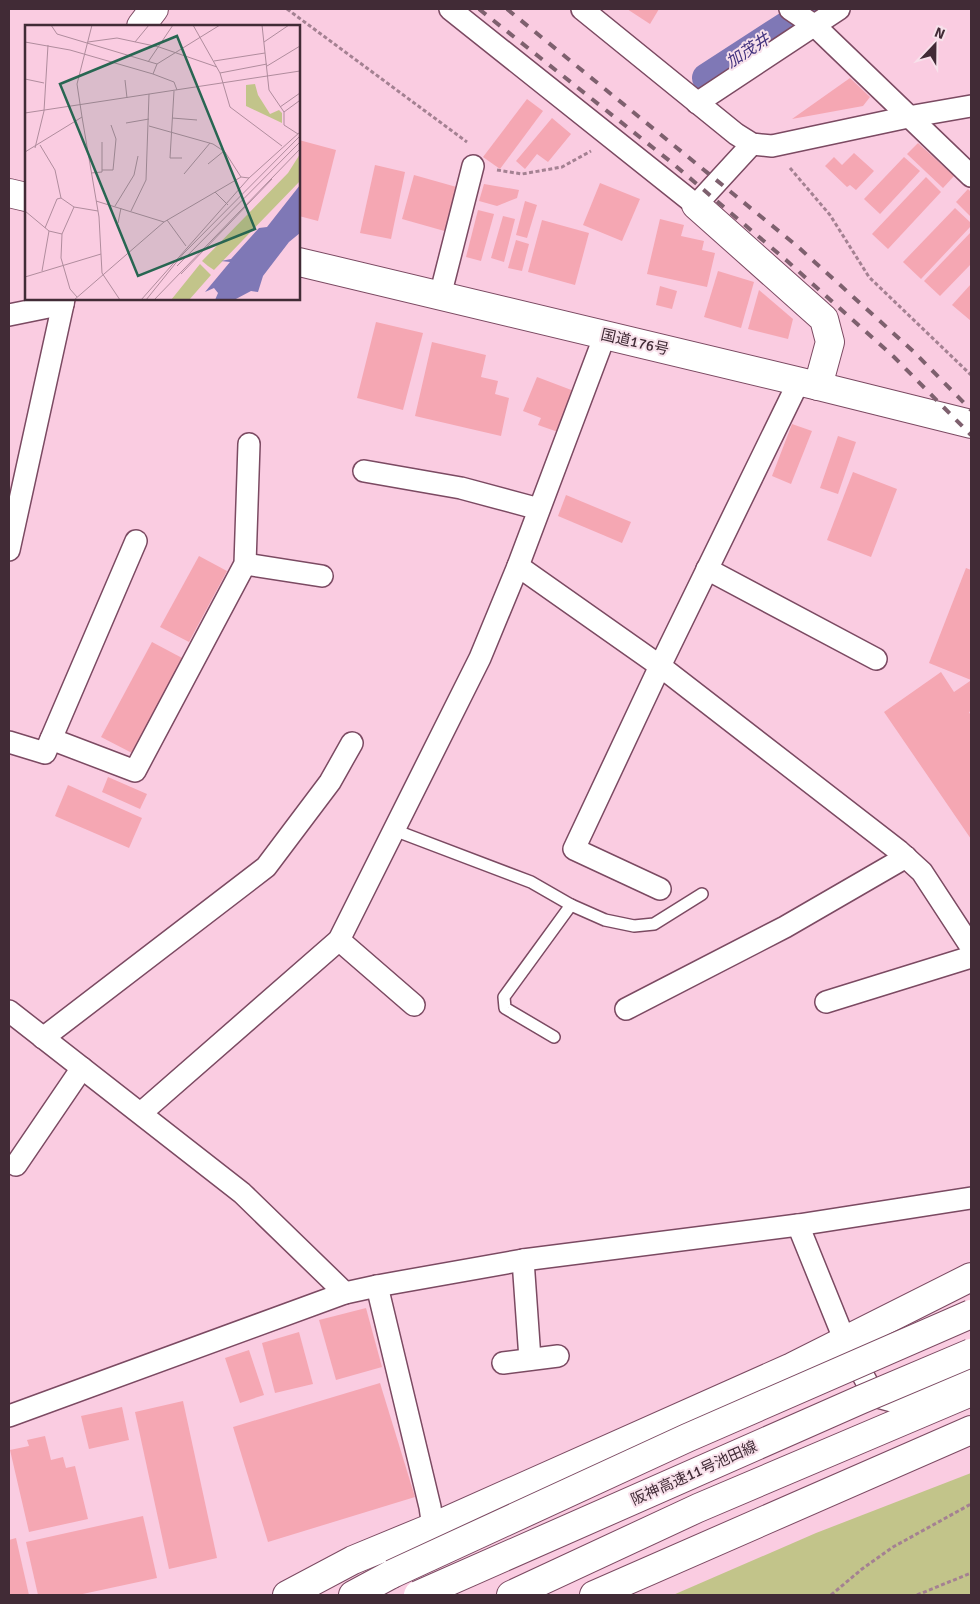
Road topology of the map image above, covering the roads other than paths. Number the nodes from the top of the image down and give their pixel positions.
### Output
1 (154, 9) edge
2 (450, 9) edge
3 (582, 9) edge
4 (790, 9) edge
5 (839, 9) edge
6 (142, 25) edge
7 (815, 26) junction
8 (697, 103) junction
9 (971, 106) edge
10 (908, 117) junction
11 (762, 145) junction
12 (473, 166) road end
13 (971, 176) edge
14 (9, 194) edge
15 (25, 197) edge
16 (696, 205) junction
17 (300, 262) edge
18 (440, 296) junction
19 (64, 301) edge
20 (9, 315) edge
21 (605, 335) junction
22 (809, 384) junction
23 (971, 424) edge
24 (249, 444) dead end
25 (364, 471) dead end
26 (539, 509) junction
27 (136, 541) dead end
28 (9, 550) edge
29 (245, 564) junction
30 (518, 566) junction
31 (707, 569) junction
32 (322, 576) dead end
33 (876, 659) dead end
34 (660, 666) junction
35 (51, 739) junction
36 (9, 742) edge
37 (352, 742) dead end
38 (394, 830) junction
39 (906, 857) junction
40 (660, 889) dead end
41 (702, 894) dead end
42 (571, 905) junction
43 (339, 940) junction
44 (971, 947) edge
45 (971, 958) edge
46 (826, 1002) dead end
47 (414, 1005) dead end
48 (626, 1009) dead end
49 (9, 1012) edge
50 (554, 1037) dead end
51 (43, 1038) junction
52 (82, 1068) junction
53 (141, 1113) junction
54 (16, 1165) dead end
55 (971, 1198) edge
56 (798, 1225) junction
57 (522, 1260) junction
58 (971, 1277) edge
59 (377, 1286) junction
60 (345, 1293) junction
61 (971, 1314) edge
62 (845, 1342) junction
63 (971, 1354) edge
64 (558, 1356) dead end
65 (530, 1359) junction
66 (503, 1363) dead end
67 (971, 1378) edge
68 (971, 1392) edge
69 (9, 1416) edge
70 (971, 1430) edge
71 (433, 1527) junction
72 (287, 1595) edge
73 (353, 1595) edge
74 (418, 1595) edge
75 (511, 1595) edge
76 (594, 1595) edge

1 - 6 main road
2 - 16 street
3 - 8 street
4 - 7 street
5 - 7 street
7 - 8 street
7 - 10 street
8 - 11 street
9 - 10 street
10 - 11 street
10 - 13 street
11 - 16 street
12 - 18 street
14 - 15 main road
16 - 22 main road
17 - 18 main road, 国道176号
18 - 21 main road, 国道176号
19 - 20 street
19 - 28 street
21 - 22 main road, 国道176号
21 - 26 street
22 - 23 main road, 国道176号
22 - 31 street
24 - 29 street
25 - 26 street
26 - 30 street
27 - 35 street
29 - 32 street
29 - 35 street
30 - 34 street
30 - 38 street
31 - 33 street
31 - 34 street
34 - 39 street
34 - 40 street
35 - 36 street
37 - 51 street
38 - 42 lane
38 - 43 street
39 - 44 street
39 - 48 street
41 - 42 lane
42 - 50 lane
43 - 47 street
43 - 53 street
45 - 46 street
49 - 51 street
51 - 52 street
52 - 53 street
52 - 54 street
53 - 60 street
55 - 56 street
56 - 57 street
56 - 62 street
57 - 59 street
57 - 65 street
58 - 62 main road
59 - 60 street
59 - 71 street
60 - 69 street
61 - 73 main road, bridge
62 - 67 street
62 - 71 main road
63 - 74 main road, 阪神高速11号池田線, bridge
64 - 65 street
65 - 66 street
68 - 75 main road
70 - 76 main road
71 - 72 main road

